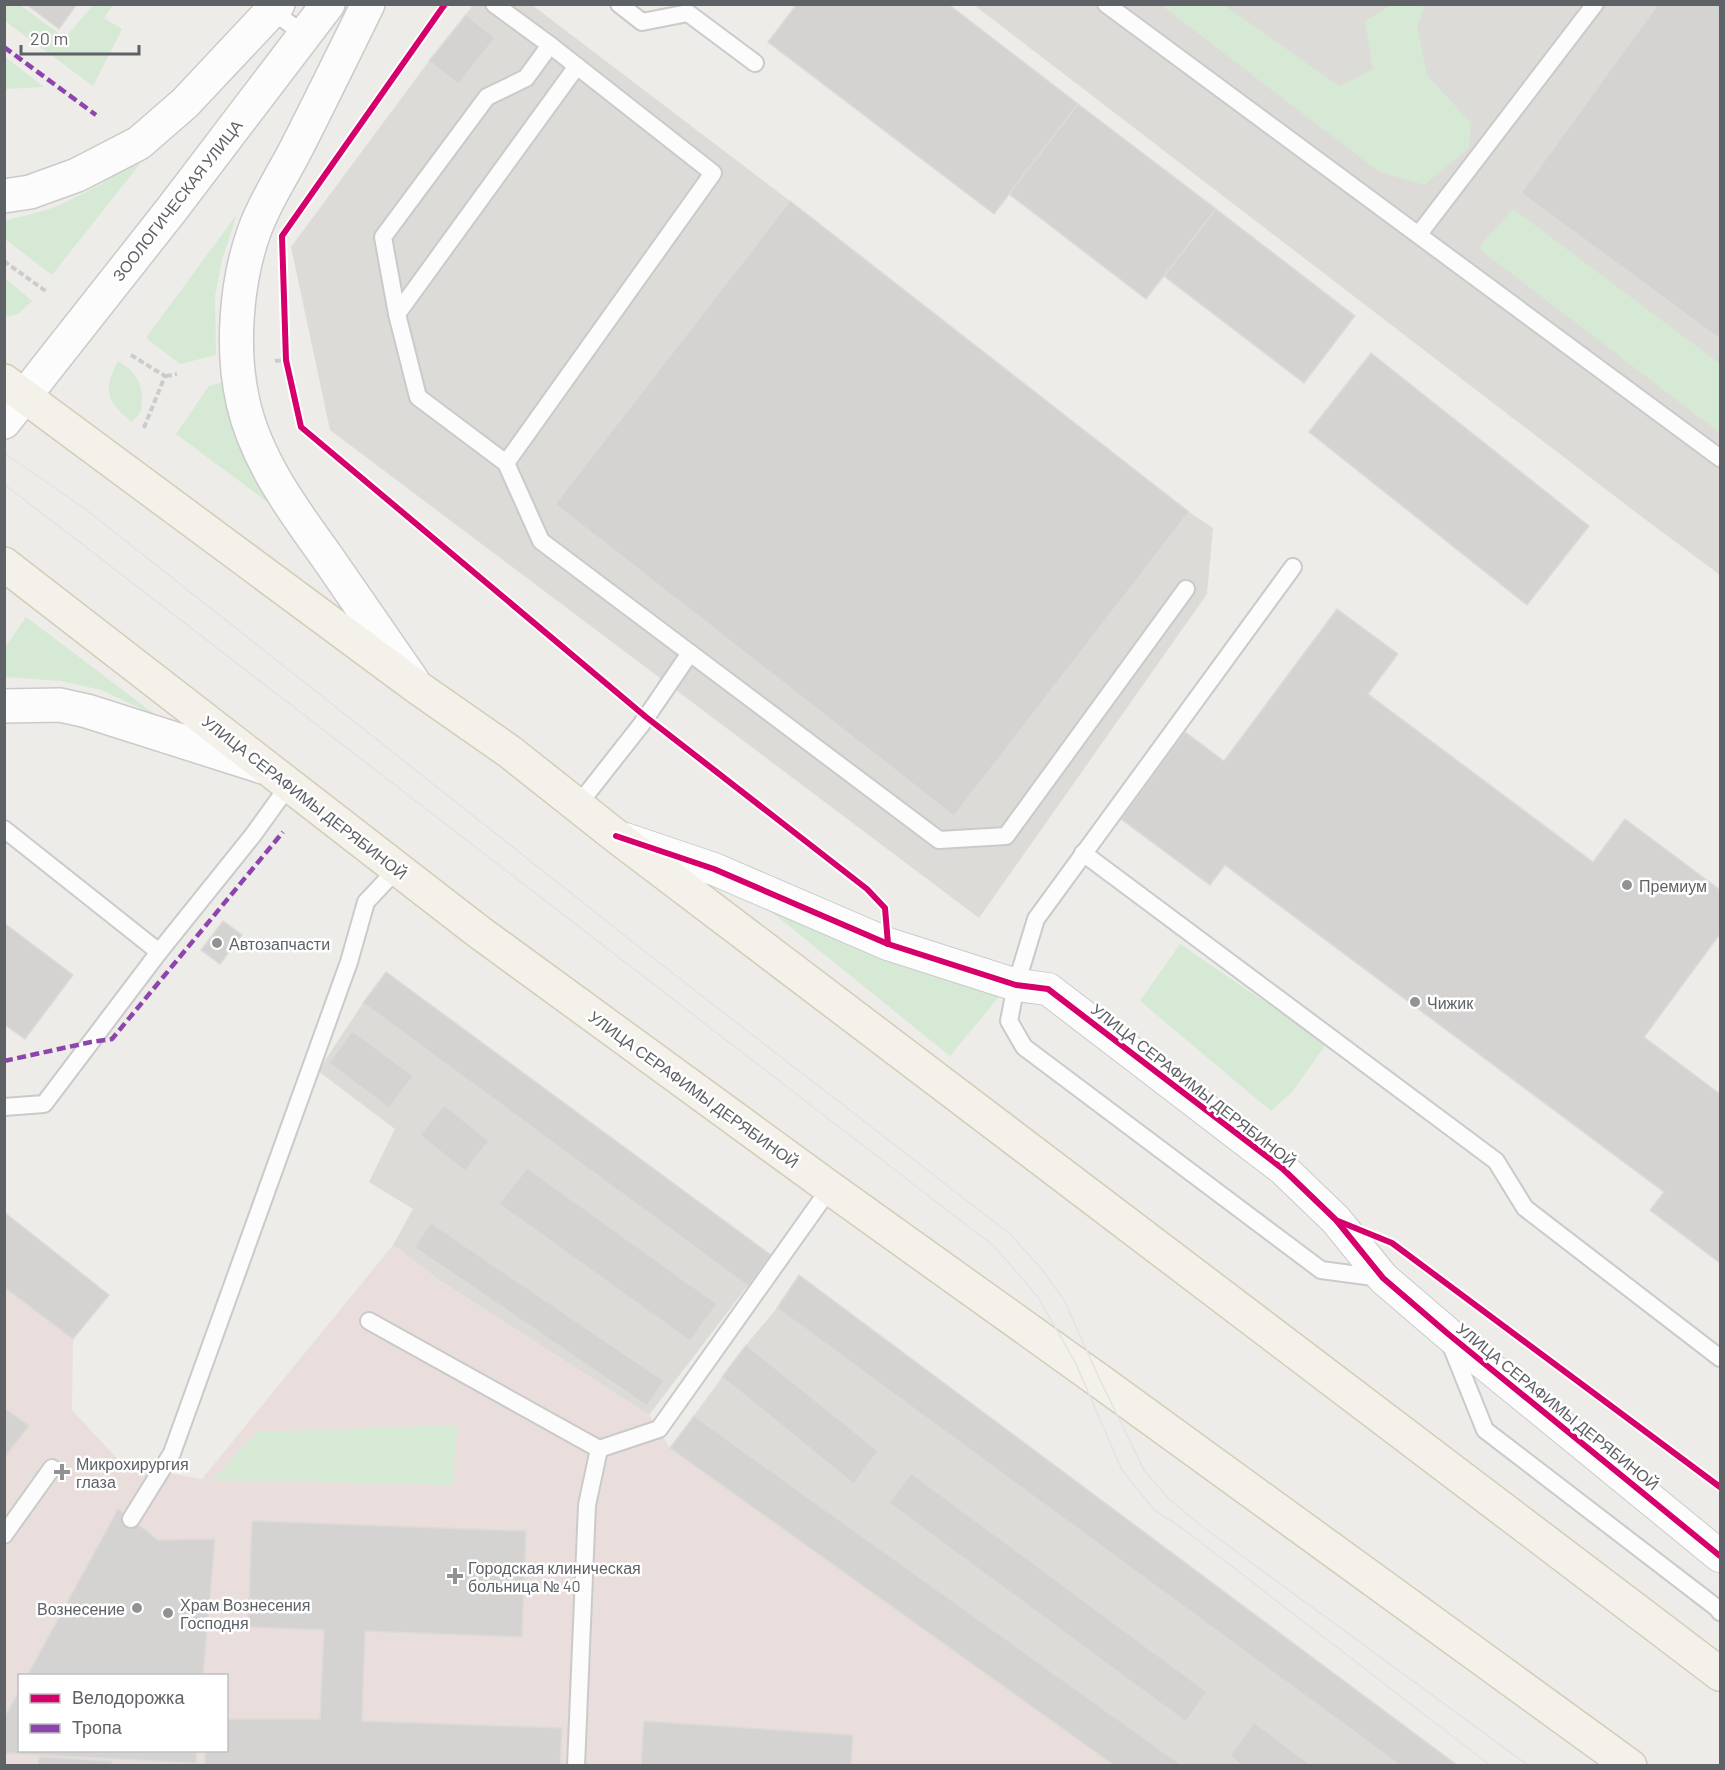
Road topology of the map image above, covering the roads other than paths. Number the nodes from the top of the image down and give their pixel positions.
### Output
1 (328, 4) edge
2 (368, 4) edge
3 (494, 4) edge
4 (619, 4) edge
5 (1106, 4) edge
6 (1595, 4) edge
7 (271, 7) edge
8 (305, 35) junction
9 (550, 45) junction
10 (755, 63) dead end
11 (577, 66) junction
12 (4, 196) edge
13 (1419, 234) junction
14 (396, 314) junction
15 (15, 388) edge
16 (4, 422) edge
17 (1720, 458) edge
18 (506, 463) junction
19 (4, 564) edge
20 (1293, 567) dead end
21 (1186, 589) dead end
22 (690, 653) junction
23 (417, 687) junction
24 (4, 706) edge
25 (279, 777) junction
26 (578, 805) junction
27 (4, 829) edge
28 (616, 836) junction
29 (1083, 853) junction
30 (397, 869) junction
31 (159, 952) junction
32 (1016, 985) junction
33 (4, 1107) edge
34 (830, 1188) junction
35 (1383, 1278) junction
36 (369, 1321) dead end
37 (1447, 1334) junction
38 (1720, 1358) edge
39 (599, 1449) junction
40 (52, 1468) dead end
41 (131, 1519) dead end
42 (4, 1534) edge
43 (1720, 1556) edge
44 (1720, 1612) edge
45 (1720, 1674) edge
46 (576, 1766) edge
47 (1630, 1766) edge

1 - 8 street, ЗООЛОГИЧЕСКАЯ УЛИЦА
2 - 23 street
3 - 9 lane
4 - 10 lane
5 - 13 lane
6 - 13 lane
7 - 8 lane
7 - 12 street
8 - 15 street, ЗООЛОГИЧЕСКАЯ УЛИЦА
9 - 11 lane
9 - 14 lane
11 - 14 lane
11 - 18 lane
13 - 17 lane
14 - 18 lane
15 - 16 street, ЗООЛОГИЧЕСКАЯ УЛИЦА
15 - 23 main road, УЛИЦА СЕРАФИМЫ ДЕРЯБИНОЙ
18 - 22 lane
19 - 25 main road, УЛИЦА СЕРАФИМЫ ДЕРЯБИНОЙ
20 - 29 lane
21 - 22 lane
22 - 26 lane
23 - 26 main road, УЛИЦА СЕРАФИМЫ ДЕРЯБИНОЙ
24 - 25 street
25 - 30 main road, УЛИЦА СЕРАФИМЫ ДЕРЯБИНОЙ
25 - 31 lane
26 - 28 main road, УЛИЦА СЕРАФИМЫ ДЕРЯБИНОЙ
27 - 31 lane
28 - 32 street, УЛИЦА СЕРАФИМЫ ДЕРЯБИНОЙ
28 - 45 main road, УЛИЦА СЕРАФИМЫ ДЕРЯБИНОЙ
29 - 32 lane
29 - 38 lane
30 - 34 main road, УЛИЦА СЕРАФИМЫ ДЕРЯБИНОЙ
30 - 41 lane
31 - 33 lane
32 - 35 street, УЛИЦА СЕРАФИМЫ ДЕРЯБИНОЙ
32 - 35 lane
34 - 39 lane
34 - 47 main road, УЛИЦА СЕРАФИМЫ ДЕРЯБИНОЙ
35 - 37 street, УЛИЦА СЕРАФИМЫ ДЕРЯБИНОЙ
36 - 39 lane
37 - 43 street, УЛИЦА СЕРАФИМЫ ДЕРЯБИНОЙ
37 - 44 lane
39 - 46 lane
40 - 42 lane

